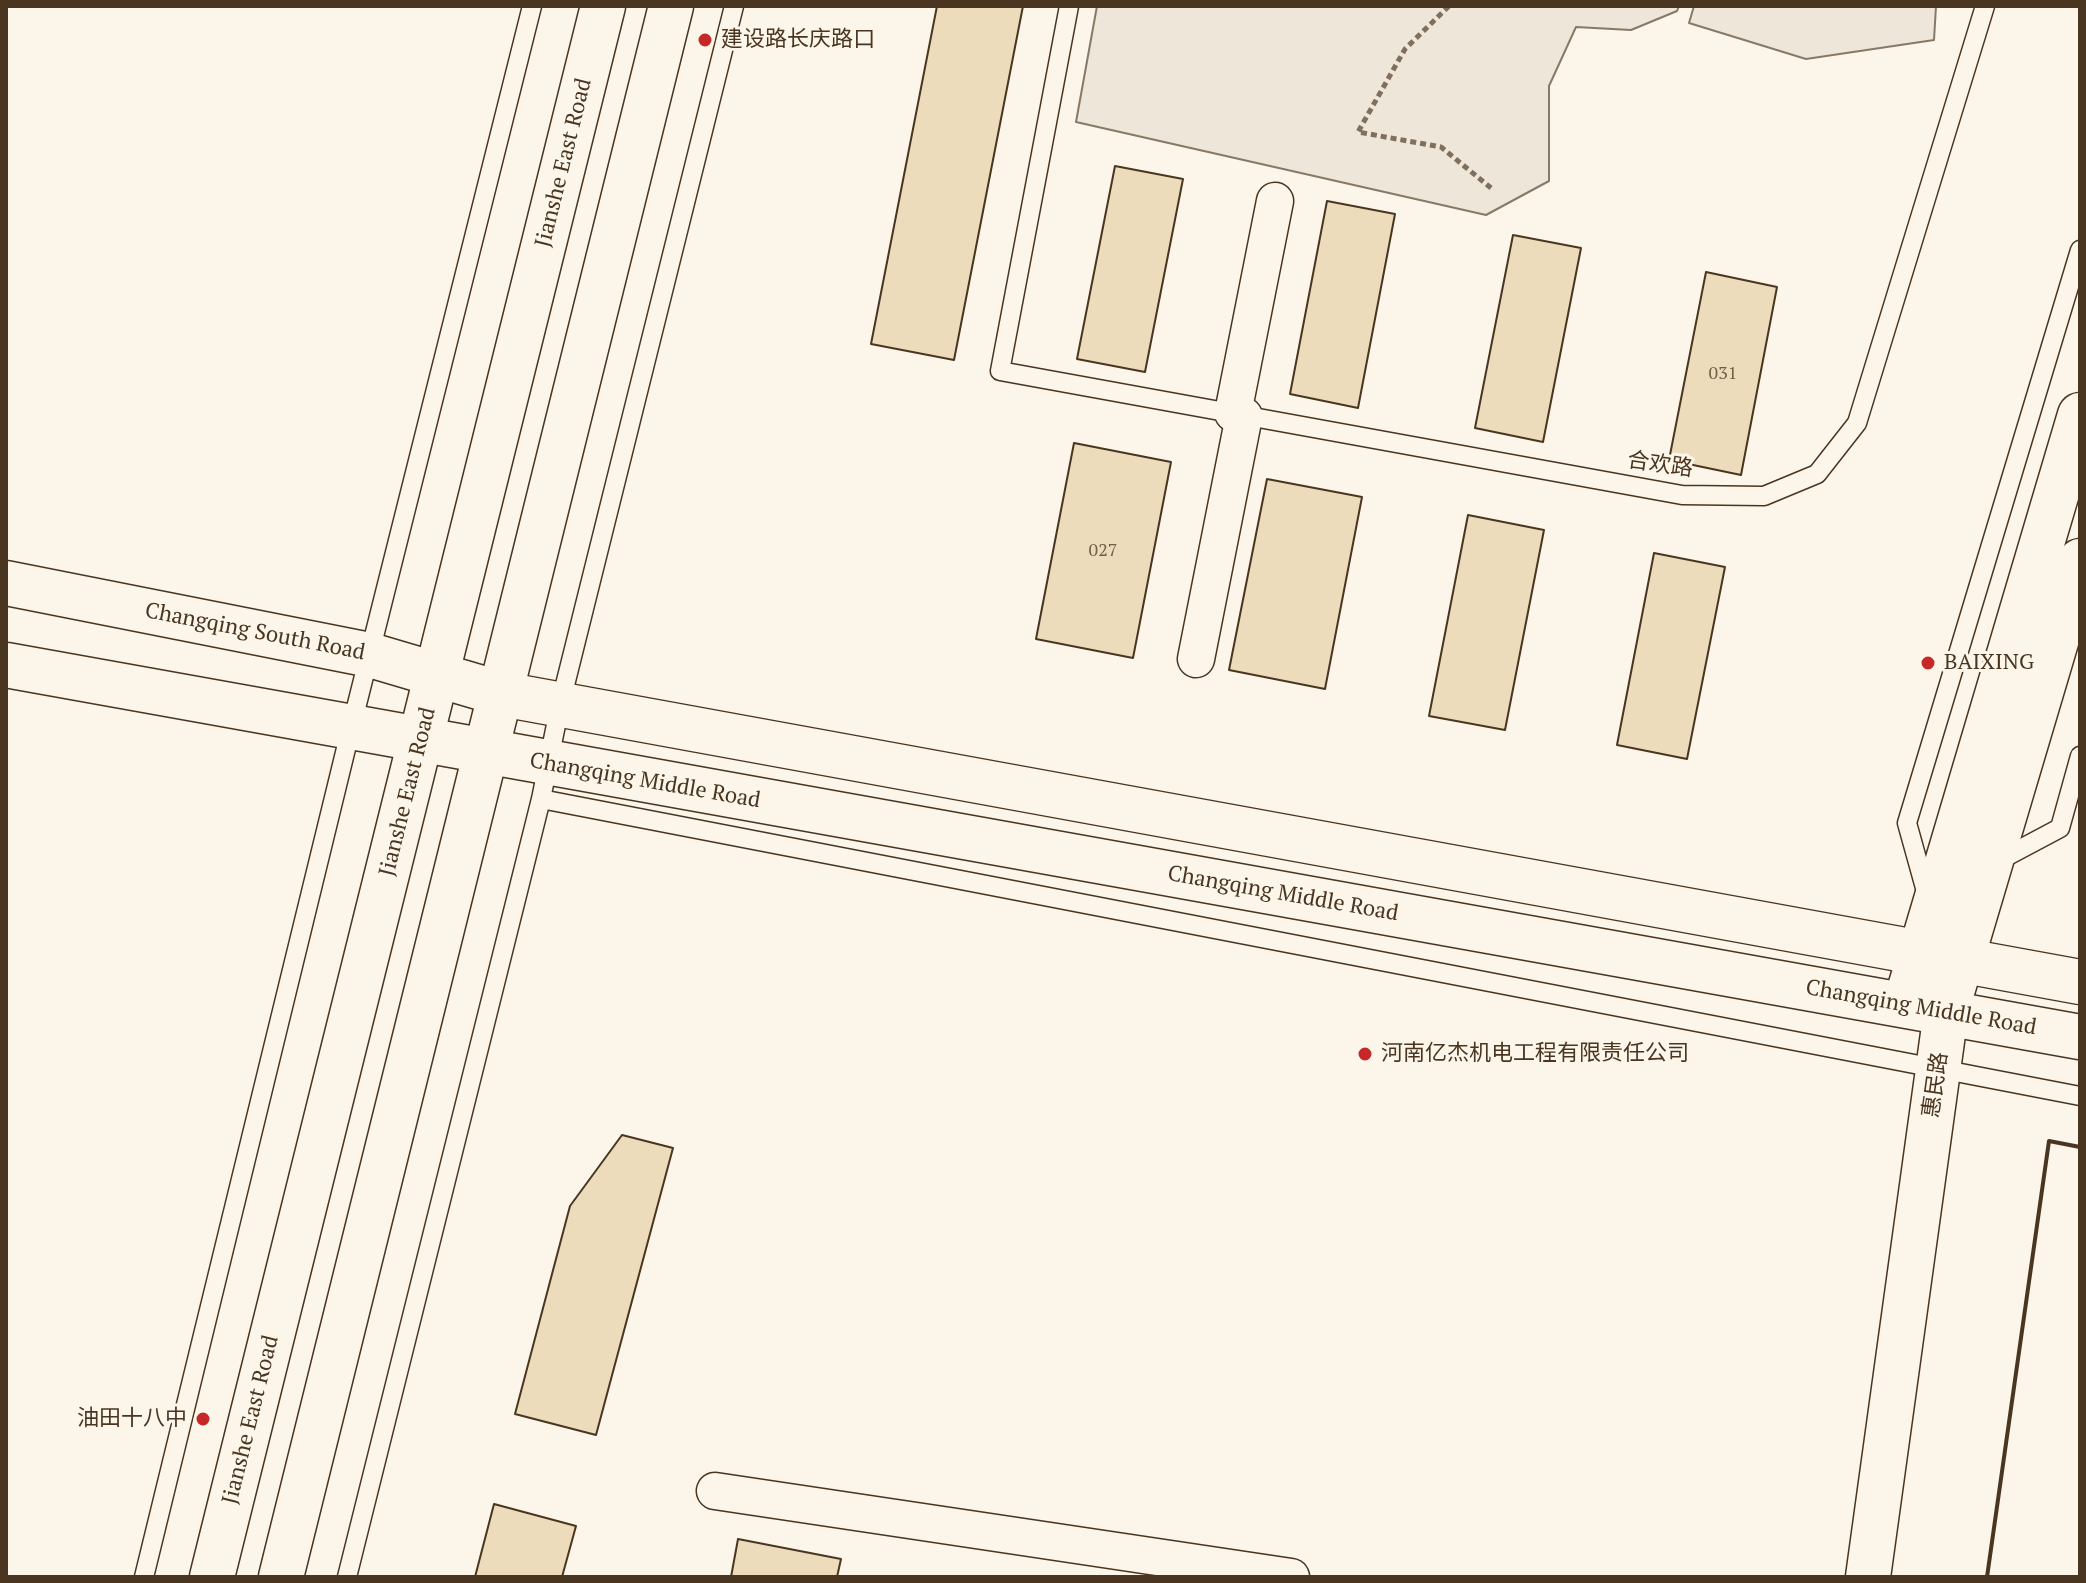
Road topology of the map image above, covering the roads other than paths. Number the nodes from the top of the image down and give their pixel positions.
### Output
1 (532, 6) edge
2 (603, 6) edge
3 (671, 6) edge
4 (734, 6) edge
5 (1069, 6) edge
6 (1985, 6) edge
7 (1275, 201) dead end
8 (2080, 250) edge
9 (1238, 415) junction
10 (2080, 415) edge
11 (2080, 561) edge
12 (6, 583) edge
13 (370, 655) junction
14 (1196, 659) dead end
15 (6, 665) edge
16 (438, 674) junction
17 (502, 694) junction
18 (560, 705) junction
19 (351, 728) junction
20 (421, 740) junction
21 (487, 752) junction
22 (2080, 756) edge
23 (544, 781) junction
24 (1990, 865) junction
25 (1939, 942) junction
26 (2080, 982) edge
27 (1926, 1009) junction
28 (2080, 1037) edge
29 (1938, 1069) junction
30 (2080, 1096) edge
31 (715, 1491) dead end
32 (144, 1577) edge
33 (212, 1577) edge
34 (281, 1577) edge
35 (347, 1577) edge
36 (1291, 1577) edge
37 (1868, 1577) edge

1 - 13 lane
2 - 16 main road, Jianshe East Road
3 - 17 main road
4 - 18 lane
5 - 9 lane, 合欢路
6 - 9 lane, 合欢路
7 - 9 street
8 - 25 lane
9 - 14 street
10 - 25 main road, 惠民路
11 - 24 main road, 惠民路
12 - 13 main road, Changqing South Road
13 - 16 main road, Changqing South Road
13 - 19 lane
15 - 19 main road
16 - 17 main road, Changqing South Road
16 - 20 main road, Jianshe East Road
17 - 18 main road
17 - 21 main road
18 - 23 lane
18 - 25 main road
19 - 20 main road
19 - 32 lane
20 - 21 main road
20 - 33 main road, Jianshe East Road
21 - 23 main road, Changqing Middle Road
21 - 34 main road
22 - 24 lane
23 - 27 main road, Changqing Middle Road
23 - 29 lane
23 - 35 lane
24 - 25 main road, 惠民路
25 - 26 main road
25 - 27 main road, 惠民路
27 - 28 main road, Changqing Middle Road
27 - 29 main road, 惠民路
29 - 30 lane
29 - 37 main road, 惠民路
31 - 36 street

